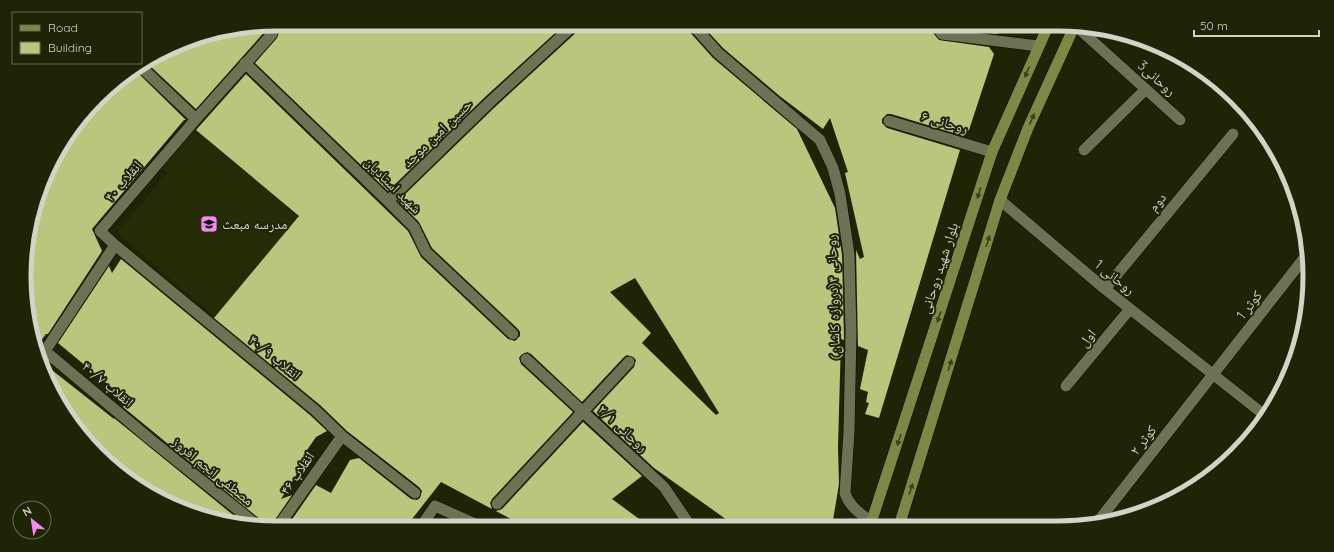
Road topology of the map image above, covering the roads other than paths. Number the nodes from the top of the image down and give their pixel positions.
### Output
1 (567, 31) edge
2 (698, 31) edge
3 (940, 31) edge
4 (1046, 31) edge
5 (1072, 32) edge
6 (1083, 33) edge
7 (272, 34) dead end
8 (1038, 46) junction
9 (245, 63) junction
10 (144, 70) edge
11 (1146, 89) junction
12 (196, 118) junction
13 (1180, 120) dead end
14 (889, 121) dead end
15 (1233, 134) dead end
16 (1084, 150) dead end
17 (992, 152) junction
18 (1000, 200) junction
19 (388, 202) junction
20 (115, 245) junction
21 (1302, 261) edge
22 (1105, 289) junction
23 (1130, 309) junction
24 (512, 334) dead end
25 (43, 354) edge
26 (44, 355) edge
27 (526, 359) dead end
28 (629, 362) dead end
29 (1213, 374) junction
30 (1066, 386) dead end
31 (583, 411) junction
32 (1262, 413) edge
33 (342, 436) junction
34 (151, 440) joint
35 (415, 492) dead end
36 (497, 504) dead end
37 (1102, 517) edge
38 (250, 519) edge
39 (282, 521) edge
40 (425, 521) edge
41 (469, 521) edge
42 (688, 521) edge
43 (869, 521) edge
44 (874, 521) edge
45 (901, 521) edge

1 - 19 street, حسین امین موحد
2 - 43 street, روحانی ۴(دروازه کاشان)
3 - 8 street
4 - 8 main road, بلوار شهید روحانی
18 -> 5 main road
6 - 11 street, روحانی3
7 - 9 street, انقلاب ۴۰
8 -> 17 main road, بلوار شهید روحانی
9 - 12 street, انقلاب ۴۰
9 - 19 street, شهید استادیان
10 - 12 street
11 - 13 street, روحانی3
11 - 16 street
12 - 20 street, انقلاب ۴۰
14 - 17 street, روحانی ۶
15 - 22 street, دوم
17 -> 44 main road, بلوار شهید روحانی
18 - 22 street, روحانی 1
45 -> 18 main road
19 - 24 street, شهید استادیان
20 - 25 street
20 - 33 street, انقلاب ۴۰/۹
21 - 29 street, کوثر 1
22 - 23 street, روحانی 1
23 - 29 street, روحانی 1
23 - 30 street, اول
26 - 34 street, انقلاب ۴۰/۷
27 - 31 street, روحانی ۲/۱
28 - 31 street
29 - 32 street, روحانی 1
29 - 37 street, کوثر ۲
31 - 36 street
31 - 42 street, روحانی ۲/۱
33 - 35 street, انقلاب ۴۰/۹
33 - 39 street, انقلاب ۴۶
34 - 38 street, مصطفی انجم افروز
40 - 41 street

